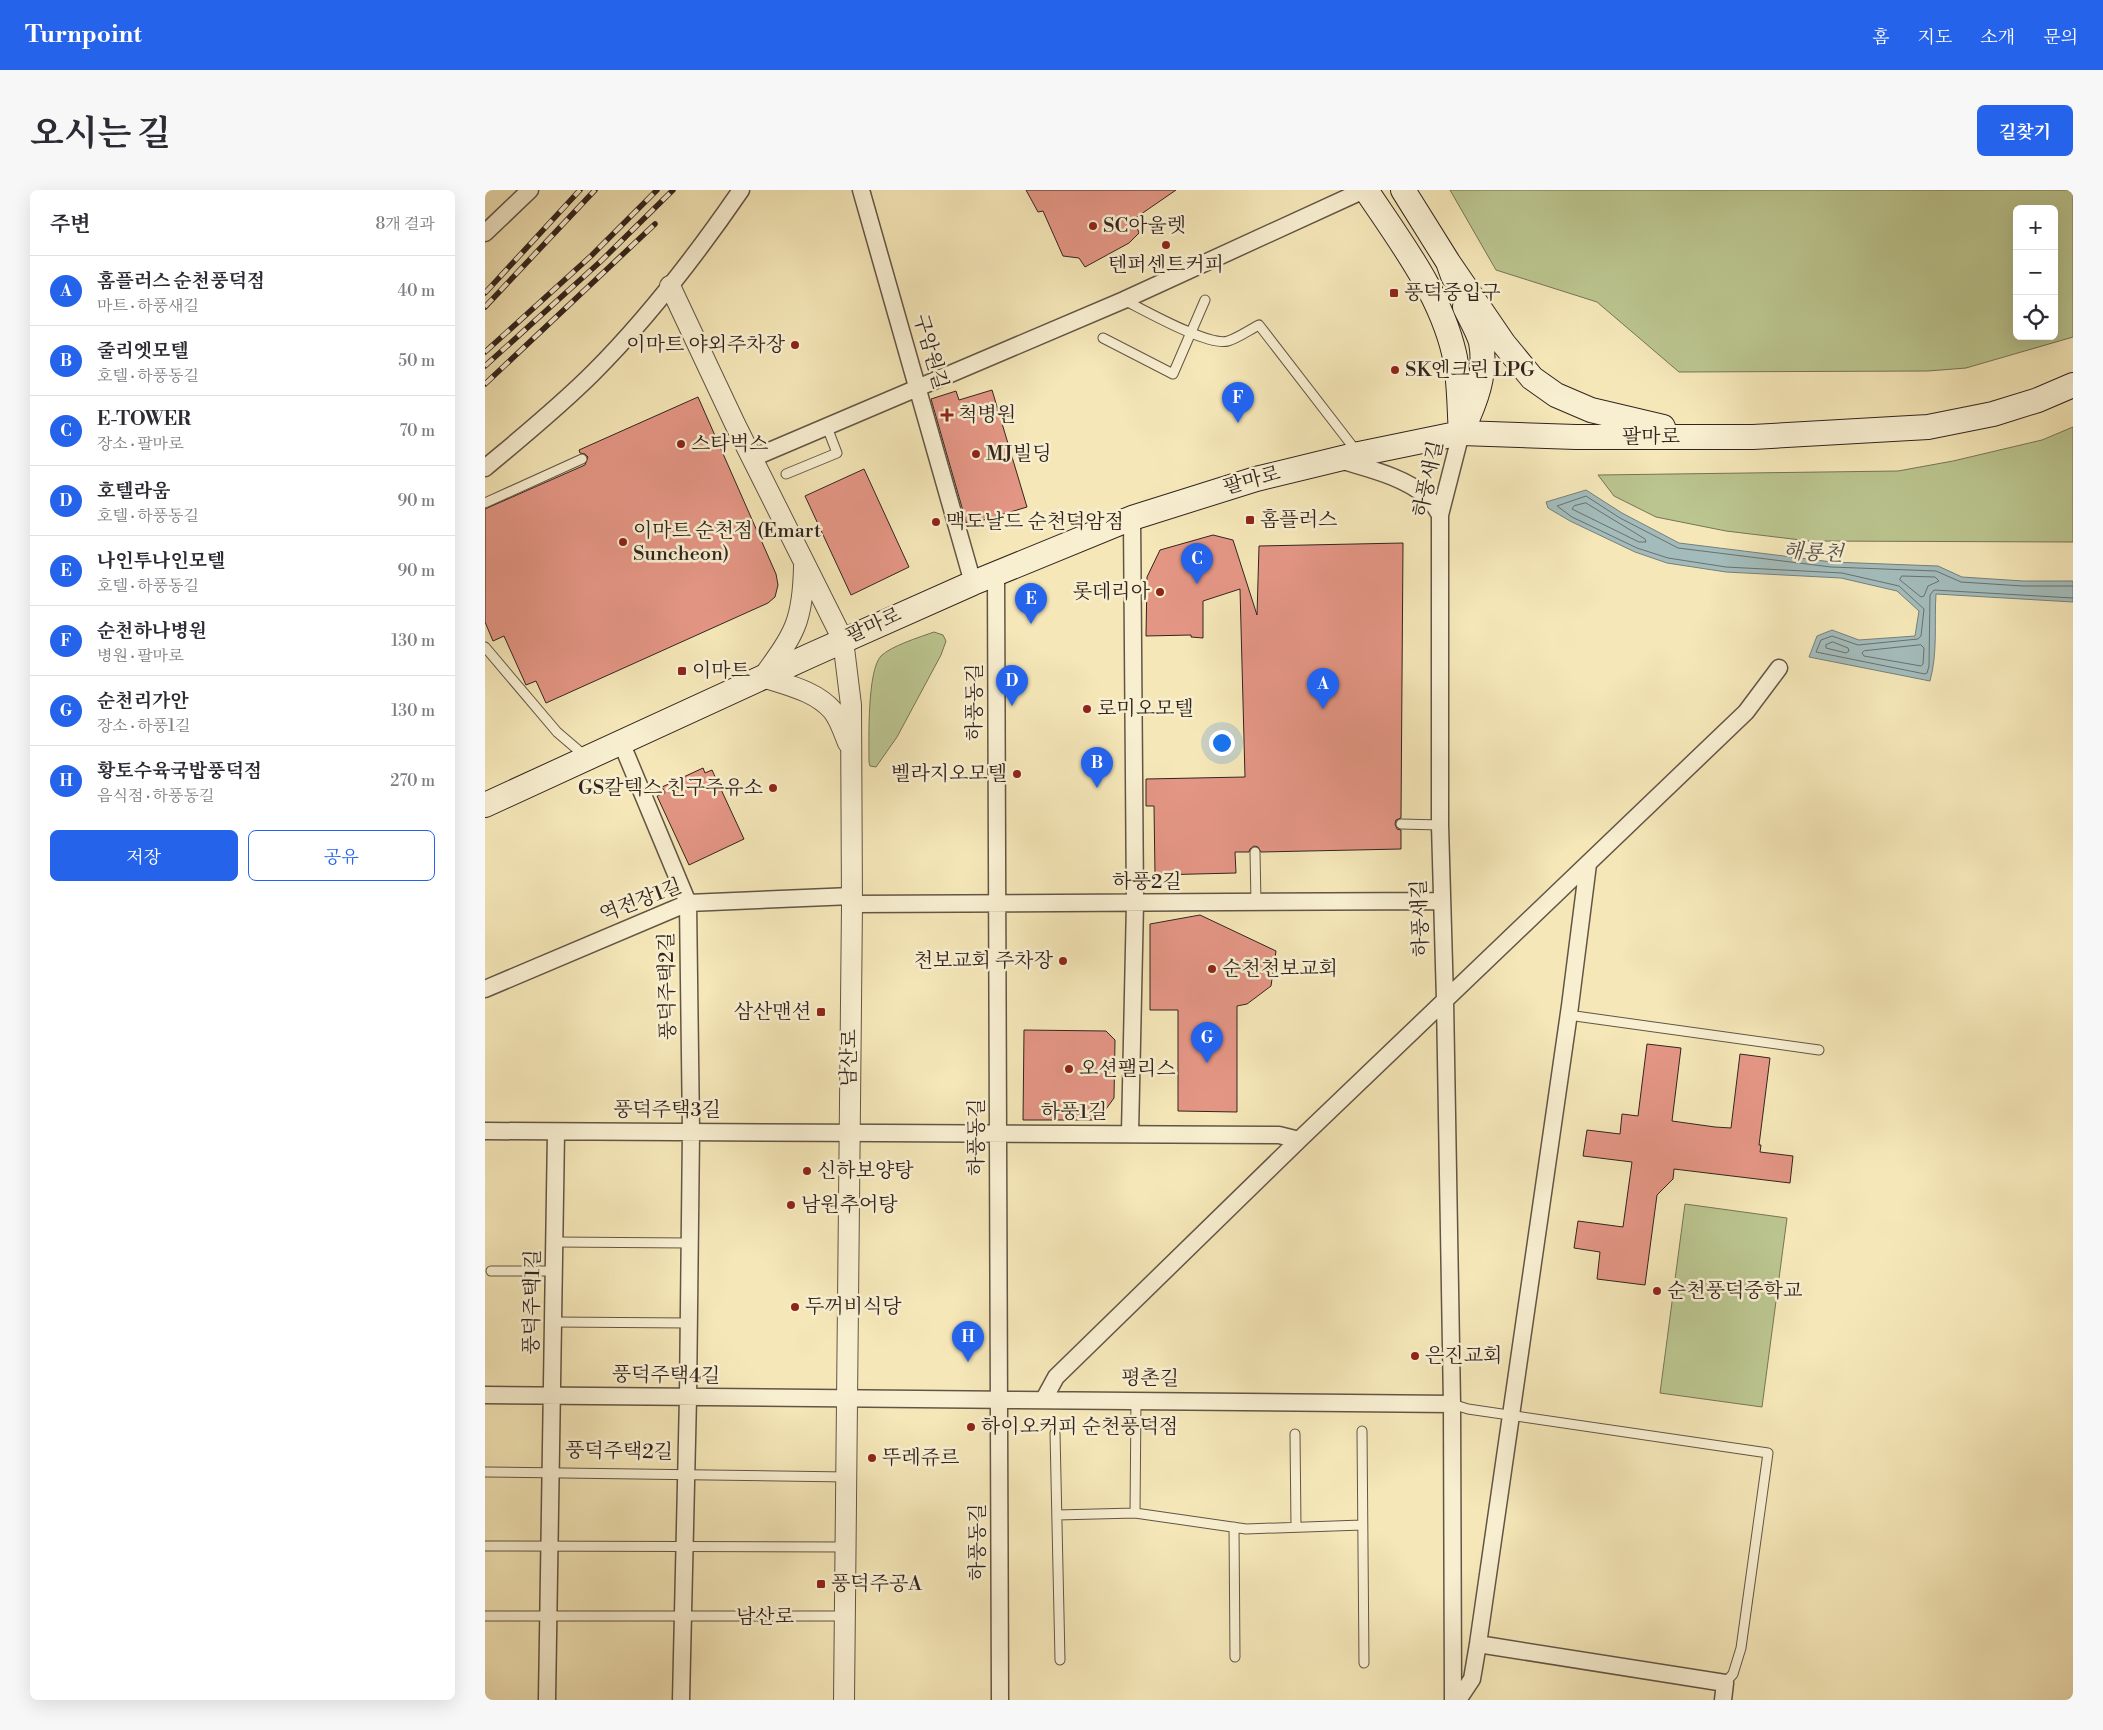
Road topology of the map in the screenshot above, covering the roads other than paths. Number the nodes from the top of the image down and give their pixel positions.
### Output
1 (530, 190) edge
2 (741, 190) edge
3 (861, 190) edge
4 (1365, 190) edge
5 (1403, 190) edge
6 (485, 232) edge
7 (1447, 262) junction
8 (670, 286) junction
9 (1124, 300) junction
10 (1205, 300) dead end
11 (1191, 333) junction
12 (1103, 338) dead end
13 (2073, 385) edge
14 (918, 388) junction
15 (827, 427) junction
16 (1461, 433) junction
17 (1719, 438) junction
18 (1348, 457) junction
19 (753, 458) junction
20 (582, 459) dead end
21 (485, 468) edge
22 (786, 474) dead end
23 (485, 503) edge
24 (1440, 515) junction
25 (1132, 518) junction
26 (804, 562) junction
27 (996, 574) junction
28 (973, 583) junction
29 (843, 640) junction
30 (485, 647) edge
31 (1779, 668) dead end
32 (763, 677) junction
33 (621, 742) junction
34 (852, 752) junction
35 (587, 757) junction
36 (485, 806) edge
37 (1401, 824) dead end
38 (1440, 825) junction
39 (1255, 852) dead end
40 (1588, 864) junction
41 (852, 900) junction
42 (1441, 901) junction
43 (688, 902) junction
44 (1135, 903) junction
45 (1256, 903) junction
46 (997, 905) junction
47 (485, 989) edge
48 (1445, 1000) junction
49 (1569, 1015) junction
50 (1819, 1050) dead end
51 (485, 1130) edge
52 (691, 1131) junction
53 (556, 1132) junction
54 (849, 1132) junction
55 (1131, 1133) junction
56 (998, 1134) junction
57 (1299, 1140) junction
58 (555, 1242) junction
59 (688, 1243) junction
60 (491, 1271) dead end
61 (554, 1271) junction
62 (554, 1322) junction
63 (688, 1322) junction
64 (485, 1395) edge
65 (553, 1396) junction
66 (688, 1397) junction
67 (999, 1399) junction
68 (1044, 1399) junction
69 (847, 1400) junction
70 (1136, 1401) junction
71 (1452, 1404) junction
72 (1510, 1416) junction
73 (1361, 1431) dead end
74 (1055, 1433) dead end
75 (1295, 1434) dead end
76 (485, 1472) edge
77 (551, 1472) junction
78 (687, 1475) junction
79 (847, 1477) junction
80 (1135, 1513) junction
81 (1057, 1515) junction
82 (1362, 1525) junction
83 (1234, 1527) junction
84 (1296, 1527) junction
85 (485, 1546) edge
86 (550, 1546) junction
87 (685, 1546) junction
88 (846, 1547) junction
89 (485, 1616) edge
90 (548, 1616) junction
91 (846, 1616) junction
92 (683, 1617) junction
93 (1478, 1644) junction
94 (1235, 1657) dead end
95 (1060, 1660) dead end
96 (1364, 1663) dead end
97 (1725, 1683) junction
98 (547, 1700) edge
99 (681, 1700) edge
100 (844, 1700) edge
101 (1000, 1700) edge
102 (1453, 1700) edge
103 (1458, 1700) edge
104 (1723, 1700) edge

1 - 6 street
2 - 8 street
3 - 14 street, 구암원길
4 - 9 street
4 - 16 main road
5 - 7 main road
7 - 16 main road
7 - 17 main road
8 - 19 street, 남산로
8 - 21 street
9 - 11 lane
9 - 14 street
10 - 11 lane
11 - 12 lane
11 - 18 lane
13 - 17 main road, 팔마로
14 - 15 street
14 - 28 street, 구암원길
15 - 19 street
15 - 22 lane
16 - 17 main road, 팔마로
16 - 18 main road, 팔마로
16 - 24 street, 하풍새길
18 - 24 street
18 - 25 main road, 팔마로
19 - 26 street, 남산로
20 - 23 lane
24 - 38 street, 하풍새길
25 - 27 main road, 팔마로
25 - 44 street
26 - 29 street, 남산로
26 - 32 street
27 - 28 main road, 팔마로
27 - 46 street, 하풍동길
28 - 29 main road, 팔마로
29 - 32 main road, 팔마로
29 - 34 street, 남산로
30 - 35 lane
31 - 40 street
32 - 33 main road, 팔마로
32 - 34 street
33 - 35 main road, 팔마로
33 - 43 street, 풍덕주택2길
34 - 41 street, 남산로
35 - 36 main road, 팔마로
37 - 38 lane
38 - 42 street, 하풍새길
39 - 45 lane
40 - 48 street
40 - 49 street
41 - 43 street, 역전장1길
41 - 46 street, 하풍2길
41 - 54 street, 남산로
42 - 45 street, 하풍2길
42 - 48 street, 하풍새길
43 - 47 street, 역전장1길
43 - 52 street, 풍덕주택2길
44 - 45 street, 하풍2길
44 - 46 street, 하풍2길
44 - 55 street
46 - 56 street, 하풍동길
48 - 57 street
48 - 71 street, 하풍새길
49 - 50 lane
49 - 72 street
51 - 53 street, 풍덕주택3길
52 - 53 street, 풍덕주택3길
52 - 54 street, 풍덕주택3길
52 - 59 street, 풍덕주택2길
53 - 58 street, 풍덕주택1길
54 - 56 street, 하풍1길
54 - 69 street, 남산로
55 - 56 street, 하풍1길
55 - 57 street, 하풍1길
56 - 67 street, 하풍동길
57 - 68 street
58 - 59 lane
58 - 61 street, 풍덕주택1길
59 - 63 street, 풍덕주택2길
60 - 61 lane
61 - 62 street, 풍덕주택1길
62 - 63 lane
62 - 65 street, 풍덕주택1길
63 - 66 street, 풍덕주택2길
64 - 65 street, 풍덕주택4길
65 - 66 street, 풍덕주택4길
65 - 77 street, 풍덕주택1길
66 - 69 street, 풍덕주택4길
66 - 78 street, 풍덕주택2길
67 - 68 street, 평촌길
67 - 69 street, 평촌길
67 - 101 street, 하풍동길
68 - 70 street, 평촌길
69 - 79 street, 남산로
70 - 71 street, 평촌길
70 - 80 lane
71 - 72 lane
71 - 102 street, 하풍새길
72 - 93 street
72 - 97 lane
73 - 82 lane
74 - 81 lane
75 - 84 lane
76 - 77 lane
77 - 78 lane, 풍덕주택2길
77 - 86 street, 풍덕주택1길
78 - 79 lane
78 - 87 street, 풍덕주택2길
79 - 88 street, 남산로
80 - 81 lane
80 - 83 lane
81 - 95 lane
82 - 84 lane
82 - 96 lane
83 - 84 lane
83 - 94 lane
85 - 86 lane
86 - 87 lane
86 - 90 street, 풍덕주택1길
87 - 88 lane
87 - 92 street, 풍덕주택2길
88 - 91 street, 남산로
89 - 90 lane
90 - 92 lane
90 - 98 street, 풍덕주택1길
91 - 92 lane, 남산로
91 - 100 street, 남산로
92 - 99 street, 풍덕주택2길
93 - 97 street
93 - 103 street
97 - 104 street

